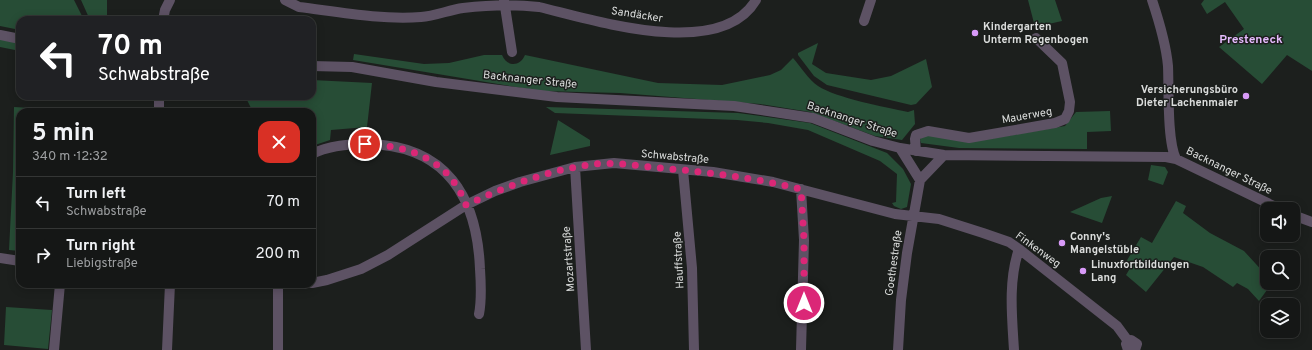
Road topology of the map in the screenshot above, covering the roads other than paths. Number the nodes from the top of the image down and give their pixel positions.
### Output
1 (170, 0) edge
2 (285, 0) edge
3 (756, 0) edge
4 (871, 0) edge
5 (1152, 0) edge
6 (504, 2) edge
7 (164, 16) edge
8 (864, 21) dead end
9 (0, 35) edge
10 (16, 38) edge
11 (1036, 38) dead end
12 (512, 52) dead end
13 (316, 66) edge
14 (900, 148) junction
15 (916, 151) junction
16 (316, 153) edge
17 (944, 155) junction
18 (1176, 159) junction
19 (575, 167) junction
20 (683, 170) junction
21 (920, 180) junction
22 (801, 189) junction
23 (1265, 202) edge
24 (466, 205) junction
25 (913, 217) junction
26 (1300, 218) edge
27 (1312, 222) edge
28 (1019, 249) junction
29 (0, 258) edge
30 (16, 260) edge
31 (316, 282) edge
32 (60, 288) edge
33 (170, 288) edge
34 (278, 288) edge
35 (478, 314) dead end
36 (1128, 346) edge
37 (54, 350) edge
38 (166, 350) edge
39 (278, 350) edge
40 (586, 350) edge
41 (694, 350) edge
42 (801, 350) edge
43 (898, 350) edge
44 (1014, 350) edge
45 (1135, 350) edge

1 - 7 street
2 - 6 street, Sandäcker
3 - 6 street, Sandäcker
4 - 8 street
5 - 18 street
6 - 12 street
9 - 10 street
11 - 15 street, Mauerweg
13 - 14 street, Backnanger Straße
14 - 15 street, Backnanger Straße
14 - 21 street
15 - 17 street, Backnanger Straße
16 - 24 street
17 - 18 street, Backnanger Straße
17 - 21 street
18 - 23 street, Backnanger Straße
19 - 20 street, Schwabstraße
19 - 24 street, Schwabstraße
19 - 40 street, Mozartstraße
20 - 22 street, Schwabstraße
20 - 41 street, Hauffstraße
21 - 25 street, Goethestraße
22 - 25 street, Schwabstraße
22 - 42 street
24 - 31 street, Schwabstraße
24 - 35 street
25 - 28 street, Finkenweg
25 - 43 street, Goethestraße
26 - 27 street
28 - 36 street, Finkenweg
28 - 44 street
29 - 30 street
32 - 37 street
33 - 38 street
34 - 39 street
36 - 45 street, Finkenweg

